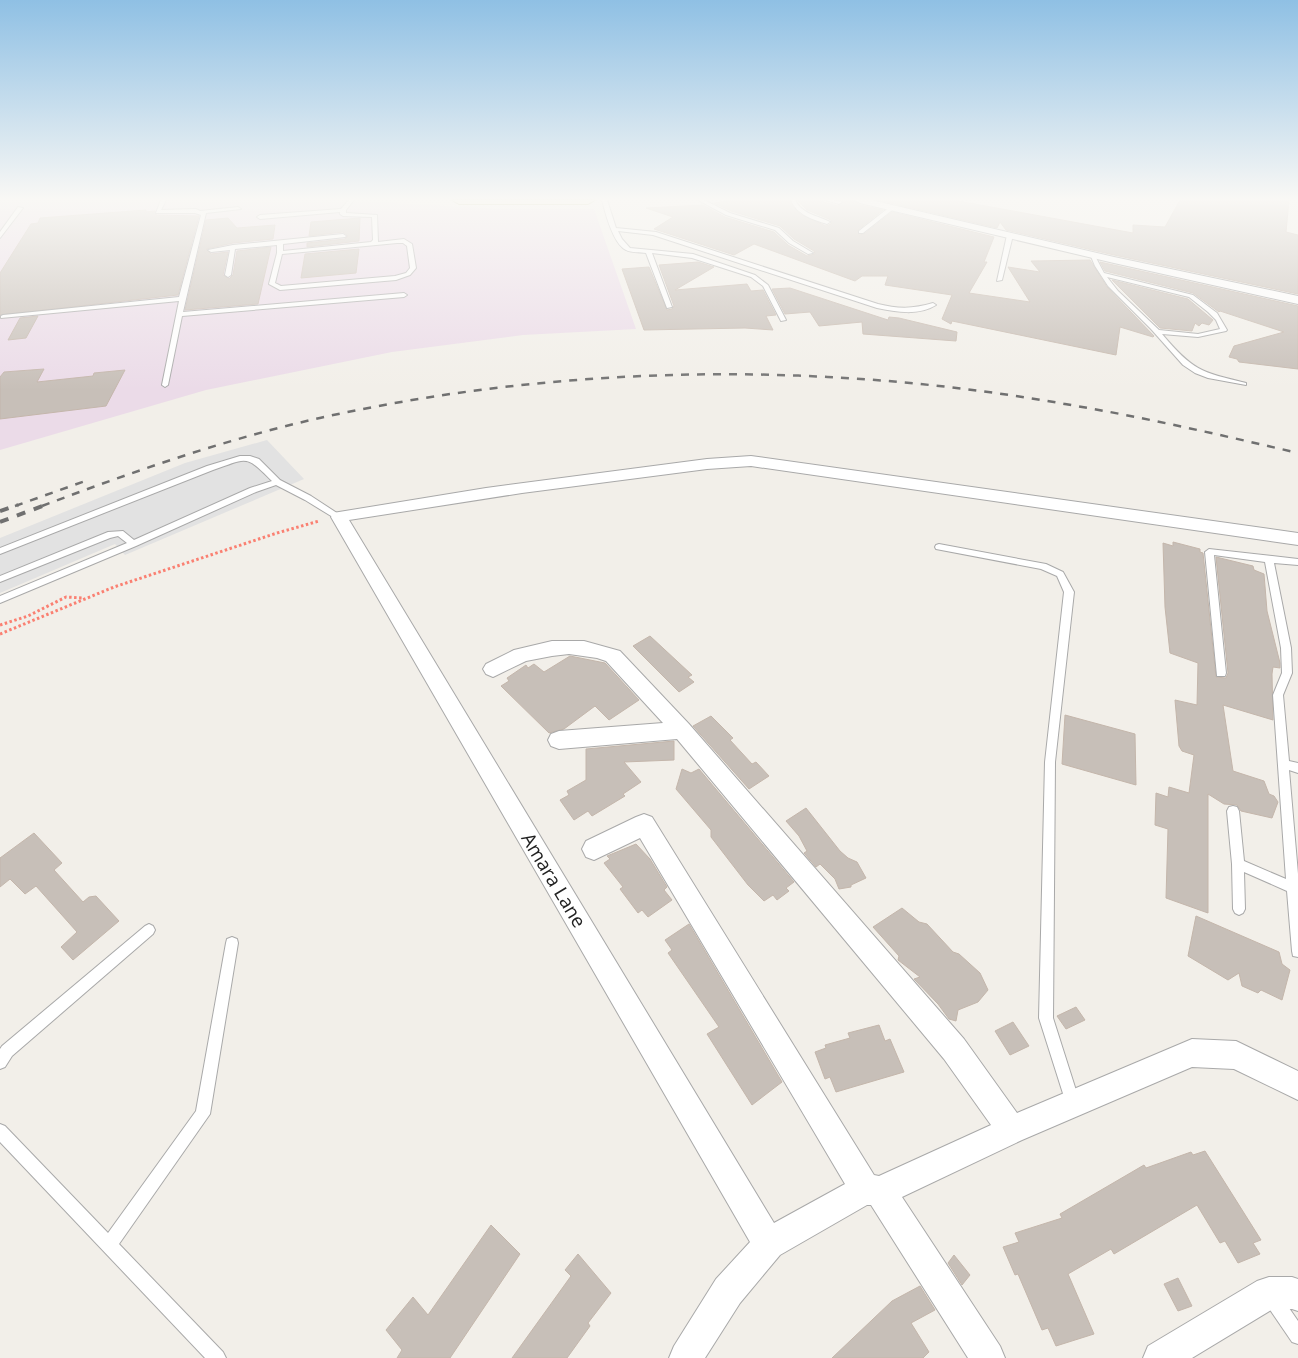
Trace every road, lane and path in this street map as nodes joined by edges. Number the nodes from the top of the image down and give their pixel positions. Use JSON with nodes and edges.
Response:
{"nodes":[{"id":1,"x":191,"y":263,"type":"edge"},
{"id":2,"x":230,"y":263,"type":"edge"},
{"id":3,"x":277,"y":263,"type":"edge"},
{"id":4,"x":412,"y":263,"type":"edge"},
{"id":5,"x":653,"y":263,"type":"edge"},
{"id":6,"x":718,"y":263,"type":"edge"},
{"id":7,"x":745,"y":263,"type":"edge"},
{"id":8,"x":1004,"y":263,"type":"edge"},
{"id":9,"x":1097,"y":263,"type":"edge"},
{"id":10,"x":1130,"y":263,"type":"edge"},
{"id":11,"x":1103,"y":274,"type":"junction"},
{"id":12,"x":228,"y":275,"type":"dead end"},
{"id":13,"x":1000,"y":280,"type":"dead end"},
{"id":14,"x":404,"y":296,"type":"dead end"},
{"id":15,"x":182,"y":299,"type":"junction"},
{"id":16,"x":1298,"y":300,"type":"edge"},
{"id":17,"x":933,"y":304,"type":"dead end"},
{"id":18,"x":669,"y":307,"type":"dead end"},
{"id":19,"x":179,"y":314,"type":"junction"},
{"id":20,"x":3,"y":317,"type":"dead end"},
{"id":21,"x":783,"y":320,"type":"dead end"},
{"id":22,"x":1155,"y":331,"type":"junction"},
{"id":23,"x":1244,"y":384,"type":"dead end"},
{"id":24,"x":165,"y":385,"type":"dead end"},
{"id":25,"x":277,"y":482,"type":"junction"},
{"id":26,"x":339,"y":517,"type":"junction"},
{"id":27,"x":1298,"y":539,"type":"edge"},
{"id":28,"x":133,"y":544,"type":"junction"},
{"id":29,"x":939,"y":546,"type":"dead end"},
{"id":30,"x":0,"y":551,"type":"edge"},
{"id":31,"x":1269,"y":559,"type":"junction"},
{"id":32,"x":1298,"y":562,"type":"edge"},
{"id":33,"x":0,"y":579,"type":"edge"},
{"id":34,"x":85,"y":598,"type":"junction"},
{"id":35,"x":0,"y":600,"type":"edge"},
{"id":36,"x":0,"y":625,"type":"edge"},
{"id":37,"x":0,"y":634,"type":"edge"},
{"id":38,"x":493,"y":669,"type":"dead end"},
{"id":39,"x":1221,"y":673,"type":"dead end"},
{"id":40,"x":682,"y":730,"type":"junction"},
{"id":41,"x":559,"y":740,"type":"dead end"},
{"id":42,"x":1283,"y":764,"type":"junction"},
{"id":43,"x":1298,"y":768,"type":"edge"},
{"id":44,"x":1233,"y":811,"type":"dead end"},
{"id":45,"x":1293,"y":827,"type":"edge"},
{"id":46,"x":594,"y":849,"type":"dead end"},
{"id":47,"x":1238,"y":864,"type":"junction"},
{"id":48,"x":1292,"y":887,"type":"junction"},
{"id":49,"x":1239,"y":909,"type":"dead end"},
{"id":50,"x":1297,"y":928,"type":"edge"},
{"id":51,"x":149,"y":930,"type":"dead end"},
{"id":52,"x":232,"y":943,"type":"dead end"},
{"id":53,"x":1298,"y":950,"type":"edge"},
{"id":54,"x":0,"y":1062,"type":"edge"},
{"id":55,"x":1298,"y":1086,"type":"edge"},
{"id":56,"x":1073,"y":1104,"type":"junction"},
{"id":57,"x":1012,"y":1130,"type":"junction"},
{"id":58,"x":0,"y":1131,"type":"edge"},
{"id":59,"x":873,"y":1190,"type":"junction"},
{"id":60,"x":769,"y":1244,"type":"junction"},
{"id":61,"x":108,"y":1245,"type":"junction"},
{"id":62,"x":1283,"y":1294,"type":"edge"},
{"id":63,"x":1298,"y":1336,"type":"edge"},
{"id":64,"x":217,"y":1358,"type":"edge"},
{"id":65,"x":686,"y":1358,"type":"edge"},
{"id":66,"x":988,"y":1358,"type":"edge"},
{"id":67,"x":1160,"y":1358,"type":"edge"}],
"edges":[{"from":1,"to":15,"type":"lane"},
{"from":2,"to":12,"type":"lane"},
{"from":3,"to":4,"type":"lane"},
{"from":5,"to":18,"type":"lane"},
{"from":6,"to":21,"type":"lane"},
{"from":7,"to":17,"type":"lane"},
{"from":8,"to":13,"type":"lane"},
{"from":9,"to":11,"type":"lane"},
{"from":10,"to":16,"type":"street"},
{"from":11,"to":22,"type":"lane"},
{"from":11,"to":22,"type":"lane"},
{"from":14,"to":19,"type":"lane"},
{"from":15,"to":19,"type":"lane"},
{"from":15,"to":20,"type":"lane"},
{"from":19,"to":24,"type":"lane"},
{"from":22,"to":23,"type":"lane"},
{"from":25,"to":26,"type":"lane"},
{"from":25,"to":28,"type":"lane"},
{"from":25,"to":30,"type":"lane"},
{"from":26,"to":27,"type":"street"},
{"from":26,"to":34,"type":"path"},
{"from":26,"to":60,"type":"street","name":"Amara Lane"},
{"from":28,"to":33,"type":"lane"},
{"from":28,"to":35,"type":"lane"},
{"from":29,"to":56,"type":"lane"},
{"from":31,"to":32,"type":"lane"},
{"from":31,"to":39,"type":"lane"},
{"from":31,"to":42,"type":"lane"},
{"from":34,"to":36,"type":"path"},
{"from":34,"to":37,"type":"path"},
{"from":38,"to":40,"type":"street"},
{"from":40,"to":41,"type":"street"},
{"from":40,"to":57,"type":"street"},
{"from":42,"to":43,"type":"lane"},
{"from":42,"to":45,"type":"lane"},
{"from":44,"to":47,"type":"lane"},
{"from":45,"to":48,"type":"lane"},
{"from":46,"to":59,"type":"street"},
{"from":47,"to":48,"type":"lane"},
{"from":47,"to":49,"type":"lane"},
{"from":48,"to":50,"type":"lane"},
{"from":50,"to":53,"type":"lane"},
{"from":51,"to":54,"type":"lane"},
{"from":52,"to":61,"type":"lane"},
{"from":55,"to":56,"type":"street"},
{"from":56,"to":57,"type":"street"},
{"from":57,"to":59,"type":"street"},
{"from":58,"to":61,"type":"lane"},
{"from":59,"to":60,"type":"street"},
{"from":59,"to":66,"type":"street"},
{"from":60,"to":65,"type":"street"},
{"from":61,"to":64,"type":"lane"},
{"from":62,"to":63,"type":"lane"},
{"from":62,"to":67,"type":"street"}]}
